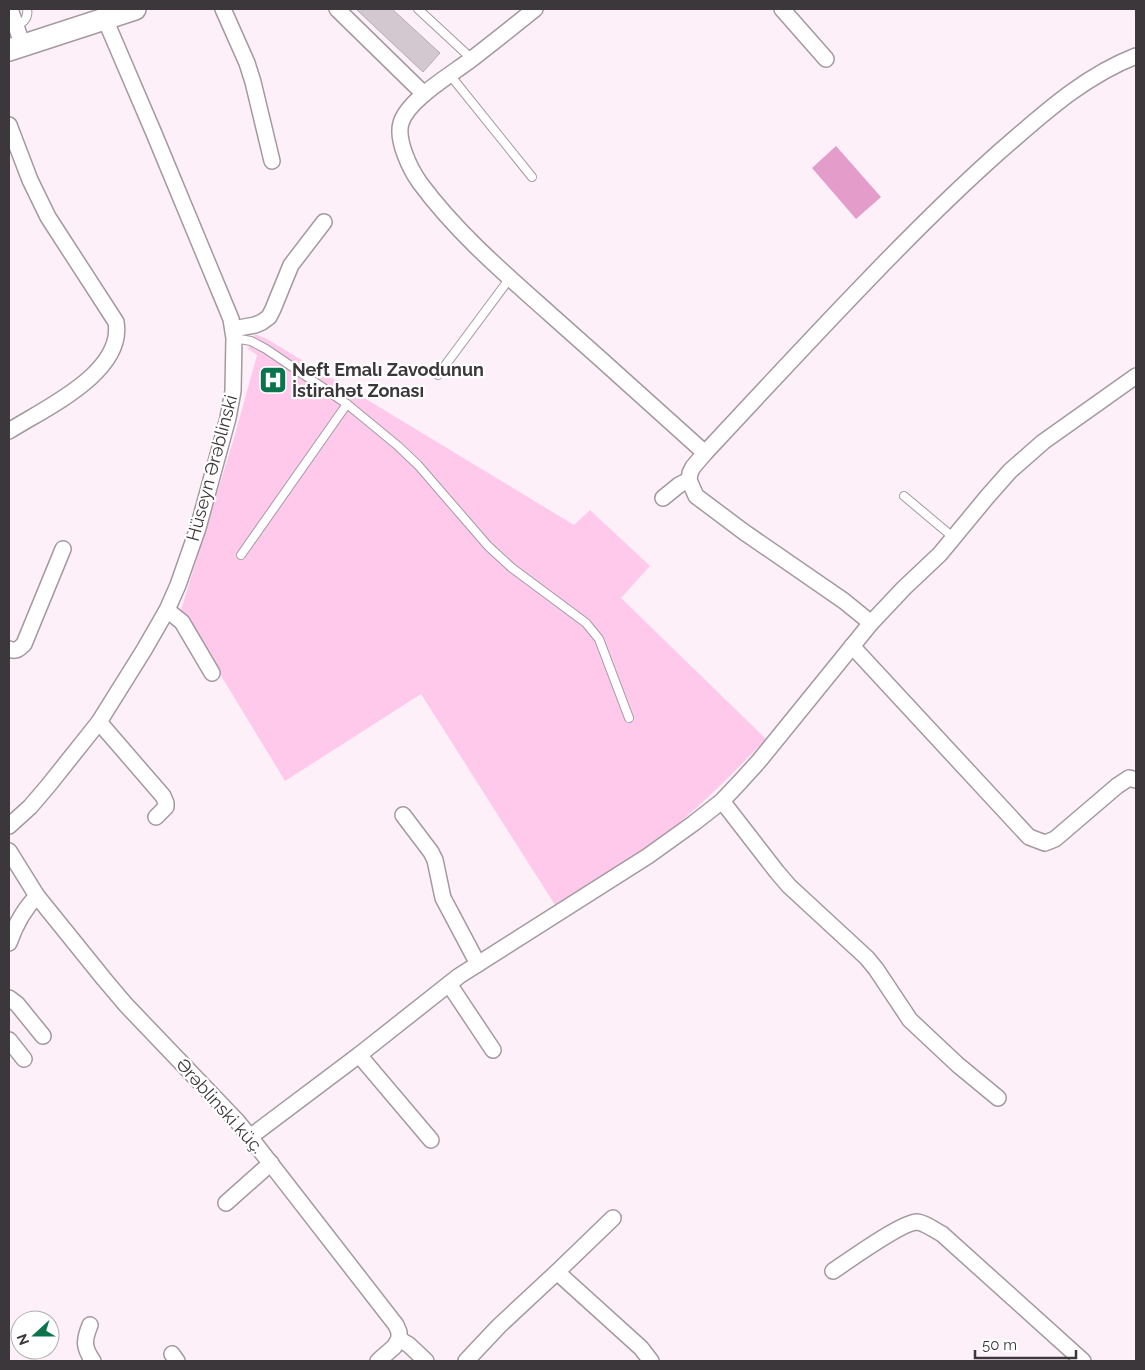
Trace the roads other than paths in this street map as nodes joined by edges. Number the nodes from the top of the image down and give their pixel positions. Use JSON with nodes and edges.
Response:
{"nodes":[{"id":1,"x":10,"y":9,"type":"edge"},
{"id":2,"x":27,"y":9,"type":"edge"},
{"id":3,"x":135,"y":9,"type":"edge"},
{"id":4,"x":222,"y":9,"type":"edge"},
{"id":5,"x":336,"y":9,"type":"edge"},
{"id":6,"x":418,"y":9,"type":"edge"},
{"id":7,"x":535,"y":9,"type":"edge"},
{"id":8,"x":782,"y":9,"type":"edge"},
{"id":9,"x":105,"y":19,"type":"junction"},
{"id":10,"x":16,"y":41,"type":"edge"},
{"id":11,"x":1136,"y":56,"type":"edge"},
{"id":12,"x":826,"y":58,"type":"dead end"},
{"id":13,"x":472,"y":59,"type":"junction"},
{"id":14,"x":450,"y":75,"type":"junction"},
{"id":15,"x":424,"y":94,"type":"junction"},
{"id":16,"x":9,"y":125,"type":"edge"},
{"id":17,"x":272,"y":161,"type":"dead end"},
{"id":18,"x":532,"y":177,"type":"dead end"},
{"id":19,"x":324,"y":222,"type":"dead end"},
{"id":20,"x":510,"y":278,"type":"junction"},
{"id":21,"x":233,"y":334,"type":"junction"},
{"id":22,"x":438,"y":375,"type":"dead end"},
{"id":23,"x":1136,"y":376,"type":"edge"},
{"id":24,"x":347,"y":404,"type":"junction"},
{"id":25,"x":9,"y":431,"type":"edge"},
{"id":26,"x":705,"y":453,"type":"junction"},
{"id":27,"x":689,"y":480,"type":"junction"},
{"id":28,"x":904,"y":496,"type":"dead end"},
{"id":29,"x":663,"y":498,"type":"dead end"},
{"id":30,"x":954,"y":538,"type":"junction"},
{"id":31,"x":63,"y":549,"type":"dead end"},
{"id":32,"x":241,"y":555,"type":"dead end"},
{"id":33,"x":167,"y":610,"type":"junction"},
{"id":34,"x":871,"y":623,"type":"junction"},
{"id":35,"x":852,"y":646,"type":"junction"},
{"id":36,"x":9,"y":649,"type":"edge"},
{"id":37,"x":212,"y":673,"type":"dead end"},
{"id":38,"x":629,"y":718,"type":"dead end"},
{"id":39,"x":99,"y":722,"type":"junction"},
{"id":40,"x":1136,"y":780,"type":"edge"},
{"id":41,"x":722,"y":801,"type":"junction"},
{"id":42,"x":403,"y":815,"type":"dead end"},
{"id":43,"x":156,"y":817,"type":"dead end"},
{"id":44,"x":9,"y":826,"type":"edge"},
{"id":45,"x":9,"y":851,"type":"edge"},
{"id":46,"x":37,"y":896,"type":"junction"},
{"id":47,"x":10,"y":934,"type":"edge"},
{"id":48,"x":478,"y":964,"type":"junction"},
{"id":49,"x":449,"y":984,"type":"junction"},
{"id":50,"x":9,"y":998,"type":"edge"},
{"id":51,"x":43,"y":1036,"type":"dead end"},
{"id":52,"x":9,"y":1040,"type":"edge"},
{"id":53,"x":493,"y":1050,"type":"dead end"},
{"id":54,"x":359,"y":1055,"type":"junction"},
{"id":55,"x":24,"y":1059,"type":"dead end"},
{"id":56,"x":998,"y":1098,"type":"dead end"},
{"id":57,"x":250,"y":1137,"type":"junction"},
{"id":58,"x":431,"y":1140,"type":"dead end"},
{"id":59,"x":271,"y":1163,"type":"junction"},
{"id":60,"x":226,"y":1203,"type":"dead end"},
{"id":61,"x":613,"y":1218,"type":"dead end"},
{"id":62,"x":833,"y":1271,"type":"dead end"},
{"id":63,"x":557,"y":1272,"type":"junction"},
{"id":64,"x":90,"y":1325,"type":"dead end"},
{"id":65,"x":399,"y":1339,"type":"junction"},
{"id":66,"x":93,"y":1361,"type":"edge"},
{"id":67,"x":378,"y":1361,"type":"edge"},
{"id":68,"x":426,"y":1361,"type":"edge"},
{"id":69,"x":466,"y":1361,"type":"edge"},
{"id":70,"x":652,"y":1361,"type":"edge"},
{"id":71,"x":1083,"y":1361,"type":"edge"}],
"edges":[{"from":1,"to":10,"type":"street"},
{"from":2,"to":10,"type":"lane"},
{"from":3,"to":9,"type":"street"},
{"from":4,"to":17,"type":"street"},
{"from":5,"to":15,"type":"street"},
{"from":6,"to":13,"type":"lane"},
{"from":7,"to":13,"type":"street"},
{"from":8,"to":12,"type":"street"},
{"from":9,"to":10,"type":"street"},
{"from":9,"to":21,"type":"street","name":"Hüseyn Ərəblinski"},
{"from":11,"to":26,"type":"street"},
{"from":13,"to":14,"type":"street"},
{"from":14,"to":15,"type":"street"},
{"from":14,"to":18,"type":"lane"},
{"from":15,"to":20,"type":"street"},
{"from":16,"to":25,"type":"street"},
{"from":19,"to":21,"type":"street"},
{"from":20,"to":22,"type":"lane"},
{"from":20,"to":26,"type":"street"},
{"from":21,"to":24,"type":"lane"},
{"from":21,"to":33,"type":"street","name":"Hüseyn Ərəblinski"},
{"from":23,"to":30,"type":"street"},
{"from":24,"to":32,"type":"lane"},
{"from":24,"to":38,"type":"lane"},
{"from":26,"to":27,"type":"street"},
{"from":27,"to":29,"type":"street"},
{"from":27,"to":34,"type":"street"},
{"from":28,"to":30,"type":"lane"},
{"from":30,"to":34,"type":"street"},
{"from":31,"to":36,"type":"street"},
{"from":33,"to":37,"type":"street"},
{"from":33,"to":39,"type":"street","name":"Hüseyn Ərəblinski"},
{"from":34,"to":35,"type":"street"},
{"from":35,"to":40,"type":"street"},
{"from":35,"to":41,"type":"street"},
{"from":39,"to":43,"type":"street"},
{"from":39,"to":44,"type":"street","name":"Hüseyn Ərəblinski"},
{"from":41,"to":48,"type":"street"},
{"from":41,"to":56,"type":"street"},
{"from":42,"to":48,"type":"street"},
{"from":45,"to":46,"type":"street","name":"Ərəblinski küç."},
{"from":46,"to":47,"type":"street"},
{"from":46,"to":57,"type":"street","name":"Ərəblinski küç."},
{"from":48,"to":49,"type":"street"},
{"from":49,"to":53,"type":"street"},
{"from":49,"to":54,"type":"street"},
{"from":50,"to":51,"type":"street"},
{"from":52,"to":55,"type":"street"},
{"from":54,"to":57,"type":"street"},
{"from":54,"to":58,"type":"street"},
{"from":57,"to":59,"type":"street","name":"Ərəblinski küç."},
{"from":59,"to":60,"type":"street"},
{"from":59,"to":65,"type":"street","name":"Ərəblinski küç."},
{"from":61,"to":63,"type":"street"},
{"from":62,"to":71,"type":"street"},
{"from":63,"to":69,"type":"street"},
{"from":63,"to":70,"type":"street"},
{"from":64,"to":66,"type":"street"},
{"from":65,"to":67,"type":"street"},
{"from":65,"to":68,"type":"street","name":"Ərəblinski küç."}]}
